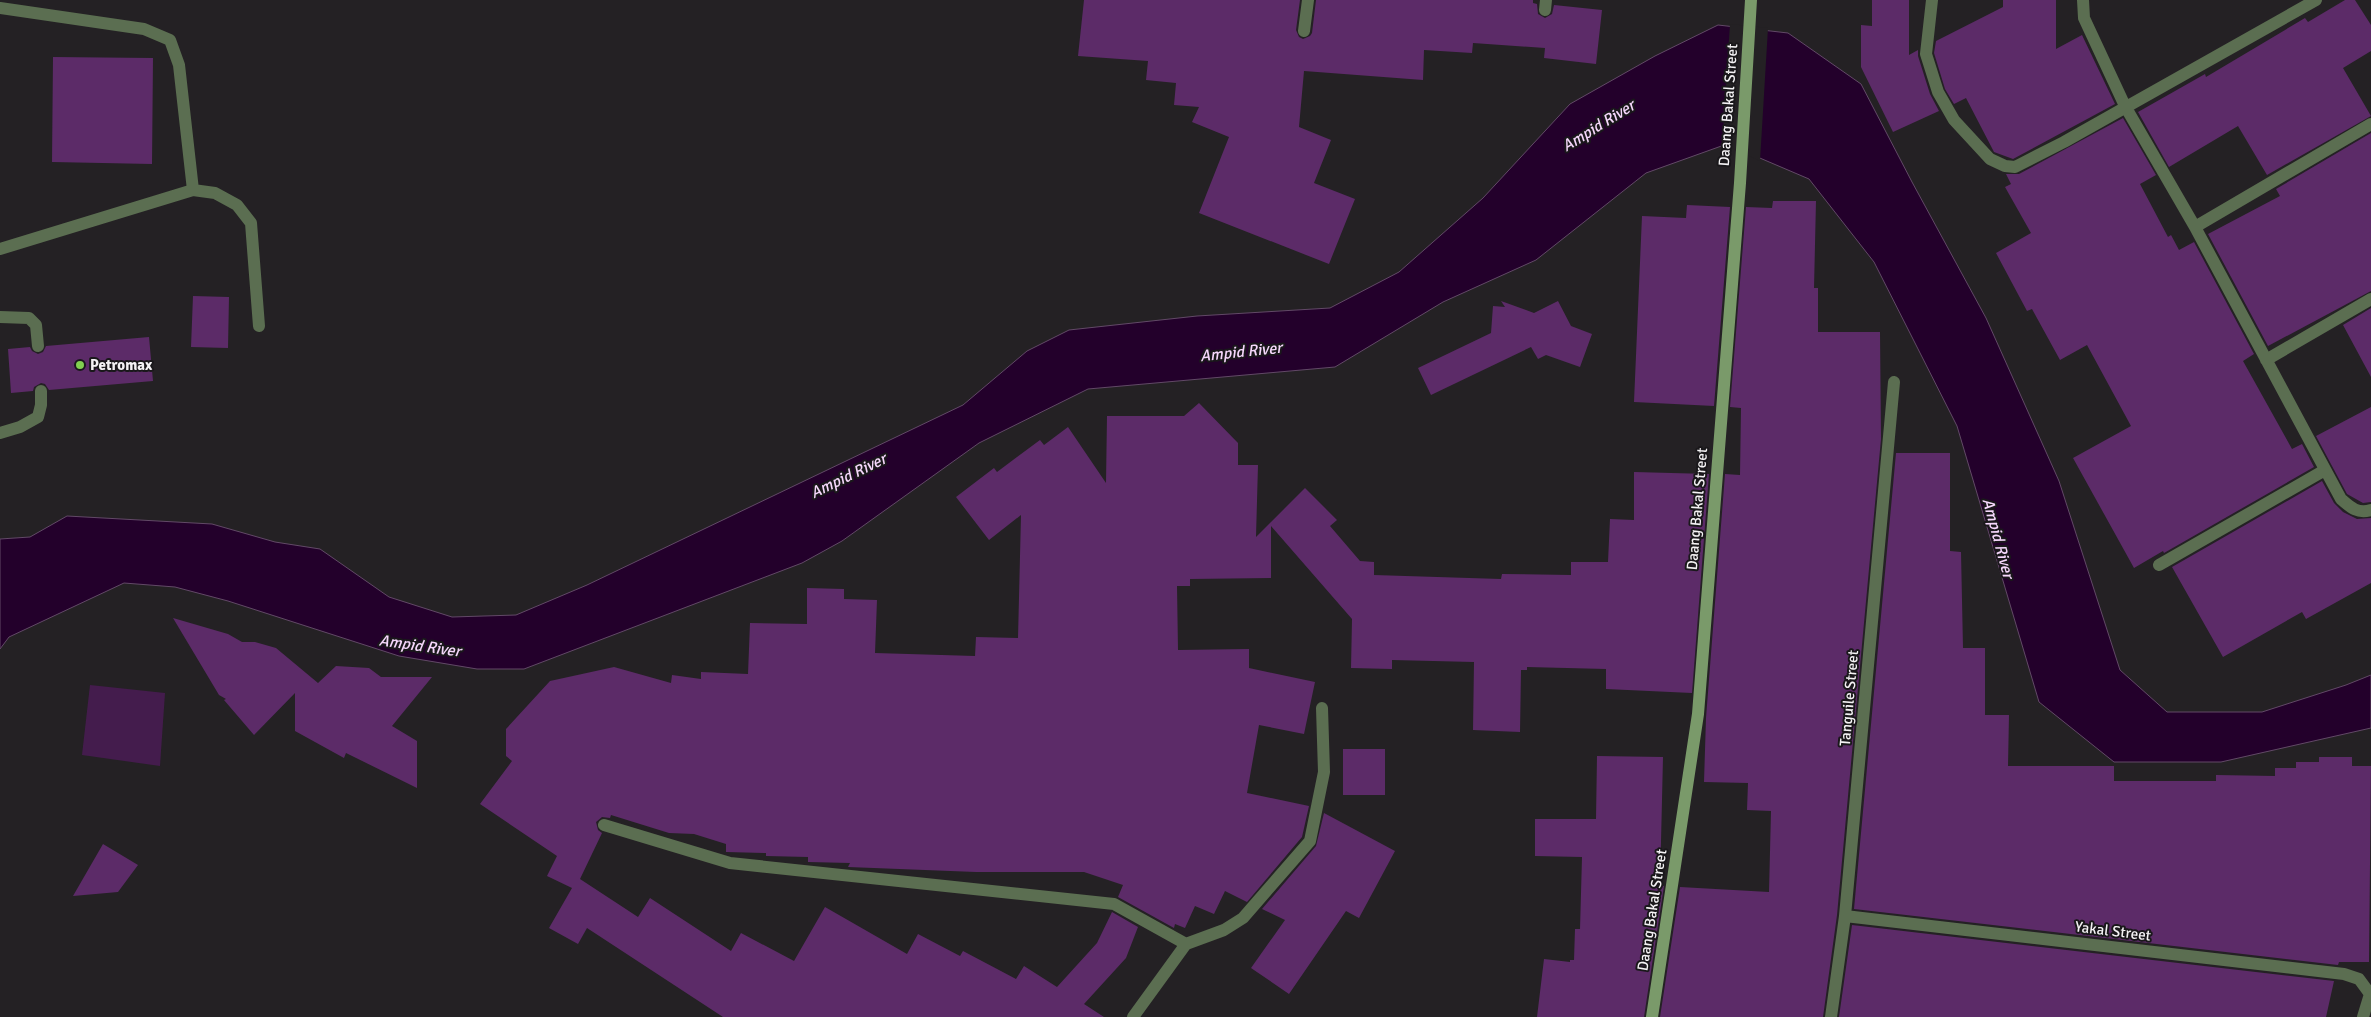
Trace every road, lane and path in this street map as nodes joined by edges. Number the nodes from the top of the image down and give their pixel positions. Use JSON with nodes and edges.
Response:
{"nodes":[{"id":1,"x":1308,"y":0,"type":"edge"},
{"id":2,"x":1751,"y":0,"type":"edge"},
{"id":3,"x":1932,"y":0,"type":"edge"},
{"id":4,"x":2083,"y":0,"type":"edge"},
{"id":5,"x":2316,"y":0,"type":"edge"},
{"id":6,"x":0,"y":8,"type":"edge"},
{"id":7,"x":1304,"y":30,"type":"dead end"},
{"id":8,"x":2125,"y":106,"type":"junction"},
{"id":9,"x":2371,"y":124,"type":"edge"},
{"id":10,"x":194,"y":190,"type":"junction"},
{"id":11,"x":2195,"y":227,"type":"junction"},
{"id":12,"x":0,"y":249,"type":"edge"},
{"id":13,"x":2371,"y":299,"type":"edge"},
{"id":14,"x":0,"y":317,"type":"edge"},
{"id":15,"x":259,"y":326,"type":"dead end"},
{"id":16,"x":38,"y":346,"type":"dead end"},
{"id":17,"x":2266,"y":360,"type":"junction"},
{"id":18,"x":1894,"y":382,"type":"dead end"},
{"id":19,"x":41,"y":391,"type":"dead end"},
{"id":20,"x":0,"y":433,"type":"edge"},
{"id":21,"x":2325,"y":470,"type":"junction"},
{"id":22,"x":2371,"y":510,"type":"edge"},
{"id":23,"x":2160,"y":565,"type":"dead end"},
{"id":24,"x":1322,"y":708,"type":"dead end"},
{"id":25,"x":604,"y":825,"type":"dead end"},
{"id":26,"x":1845,"y":916,"type":"junction"},
{"id":27,"x":1186,"y":944,"type":"junction"},
{"id":28,"x":2370,"y":994,"type":"edge"},
{"id":29,"x":1133,"y":1017,"type":"edge"},
{"id":30,"x":1652,"y":1017,"type":"edge"},
{"id":31,"x":1831,"y":1017,"type":"edge"},
{"id":32,"x":2363,"y":1017,"type":"edge"}],
"edges":[{"from":1,"to":7,"type":"street"},
{"from":2,"to":30,"type":"street","name":"Daang Bakal Street"},
{"from":3,"to":8,"type":"street"},
{"from":4,"to":8,"type":"street"},
{"from":5,"to":8,"type":"street"},
{"from":6,"to":10,"type":"street"},
{"from":8,"to":11,"type":"street"},
{"from":9,"to":11,"type":"street"},
{"from":10,"to":12,"type":"street"},
{"from":10,"to":15,"type":"street"},
{"from":11,"to":17,"type":"street"},
{"from":13,"to":17,"type":"street"},
{"from":14,"to":16,"type":"street"},
{"from":17,"to":21,"type":"street"},
{"from":18,"to":26,"type":"street","name":"Tanguile Street"},
{"from":19,"to":20,"type":"street"},
{"from":21,"to":22,"type":"street"},
{"from":21,"to":23,"type":"street"},
{"from":24,"to":27,"type":"street"},
{"from":25,"to":27,"type":"street"},
{"from":26,"to":28,"type":"street","name":"Yakal Street"},
{"from":26,"to":31,"type":"street","name":"Tanguile Street"},
{"from":27,"to":29,"type":"street"},
{"from":28,"to":32,"type":"street"}]}
